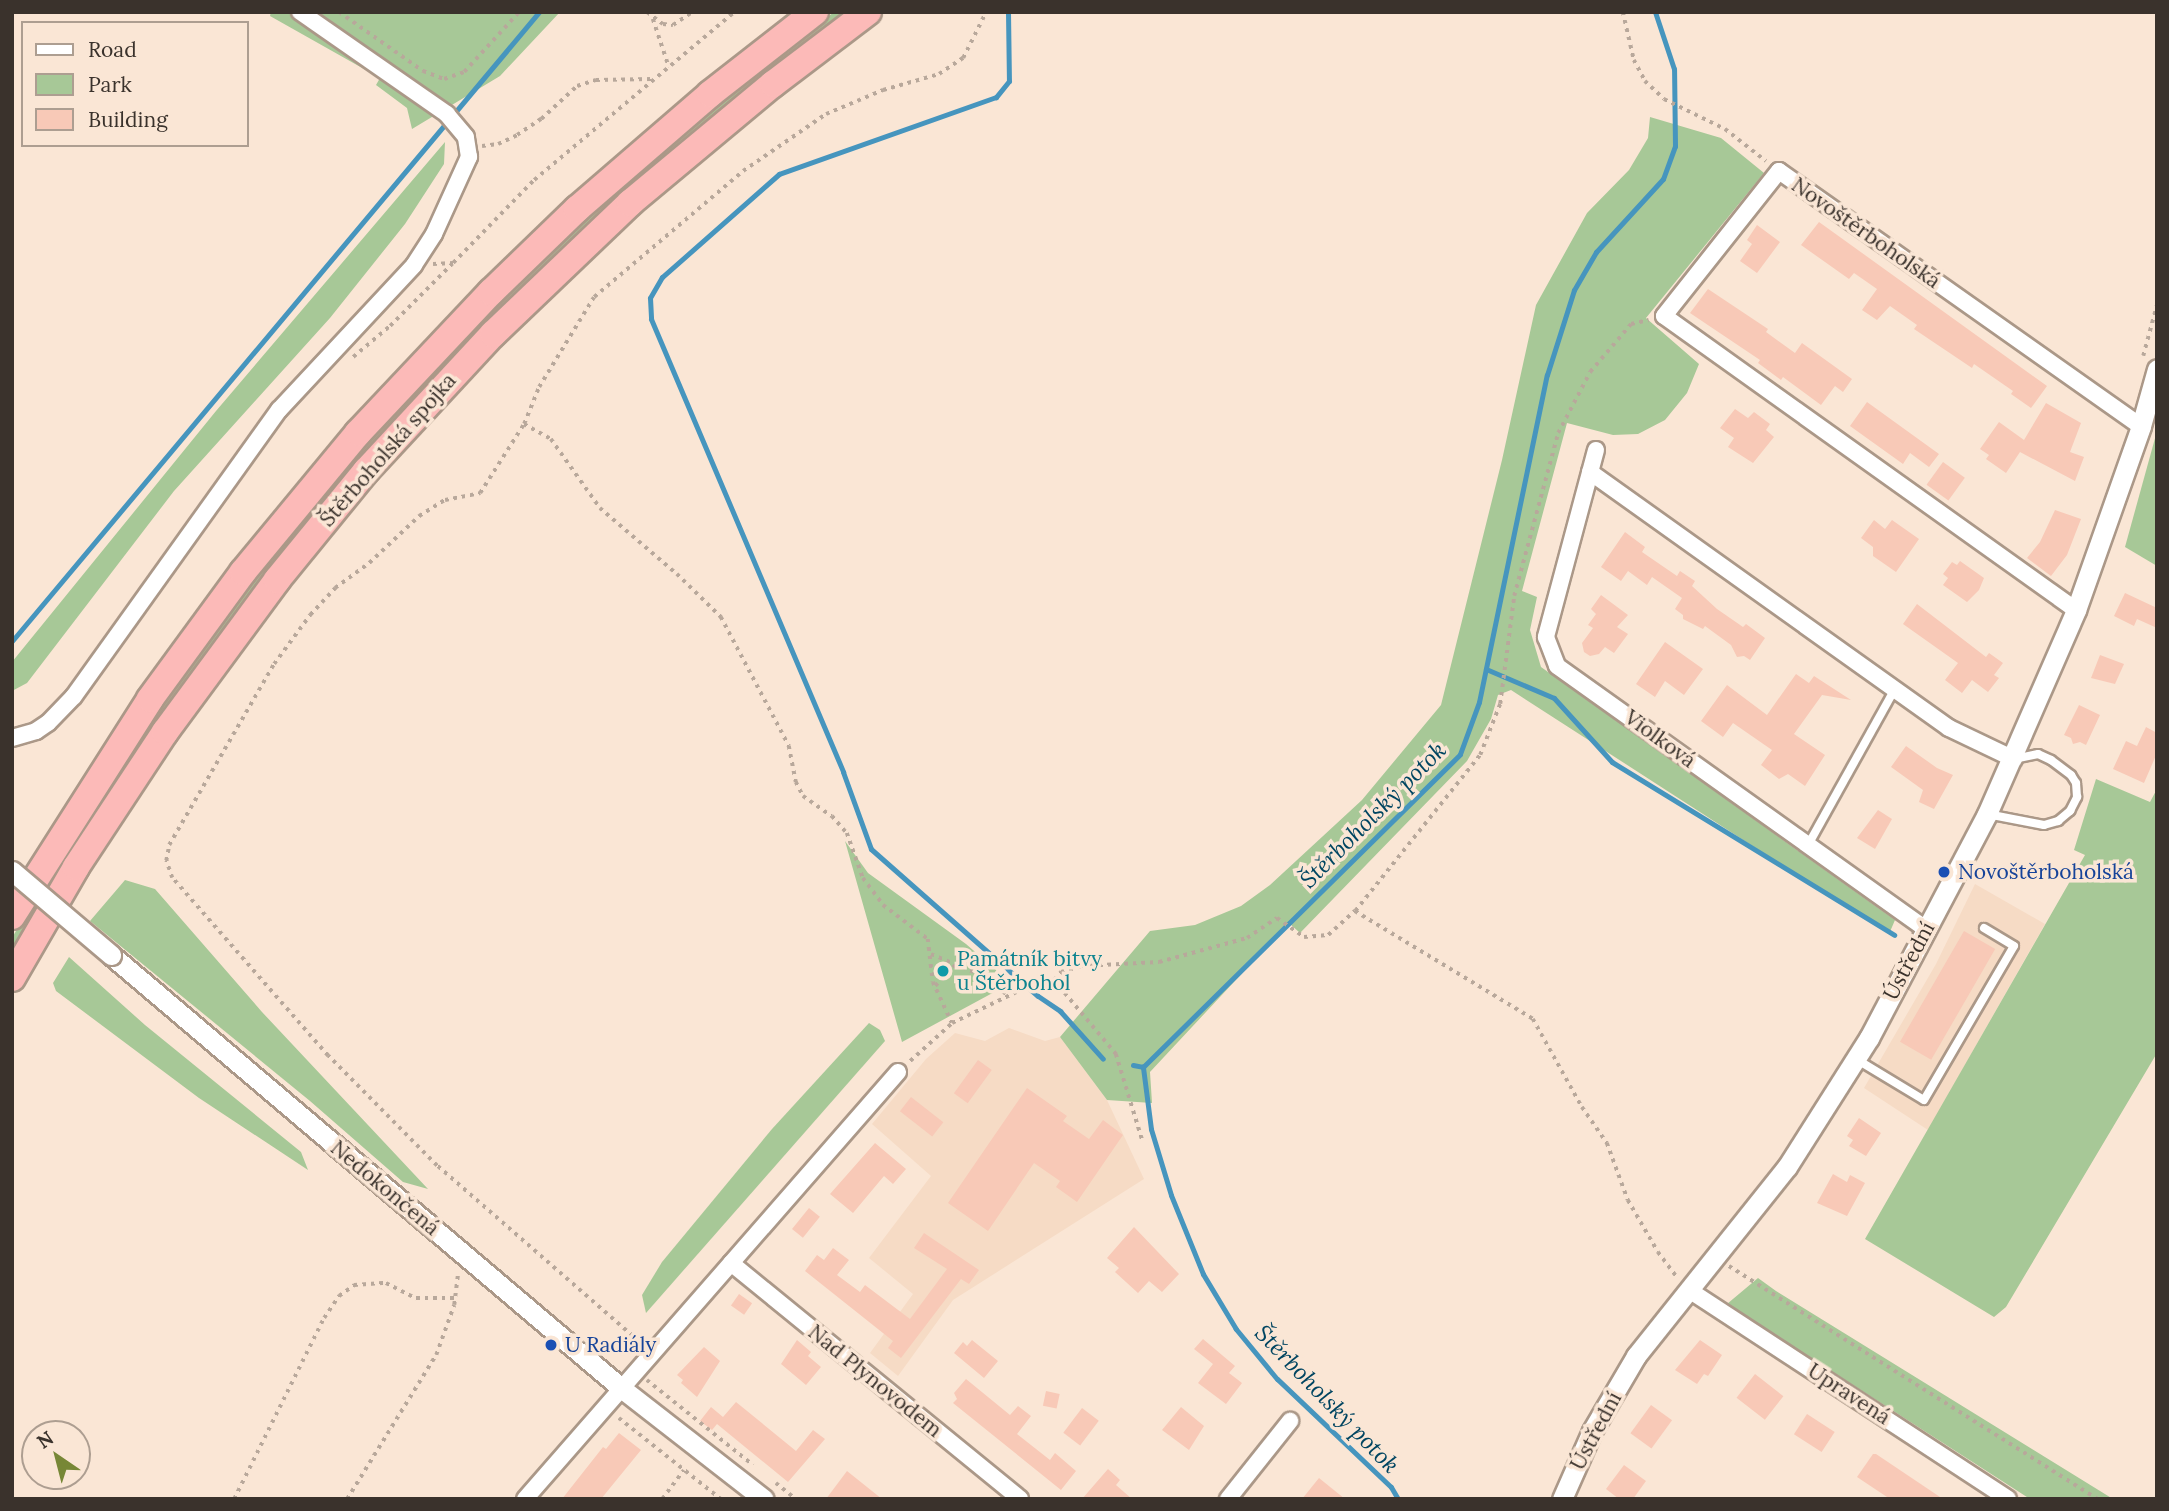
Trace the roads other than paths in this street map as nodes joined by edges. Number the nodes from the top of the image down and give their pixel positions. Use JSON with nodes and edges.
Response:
{"nodes":[{"id":1,"x":300,"y":12,"type":"edge"},
{"id":2,"x":816,"y":12,"type":"edge"},
{"id":3,"x":867,"y":12,"type":"edge"},
{"id":4,"x":2157,"y":369,"type":"edge"},
{"id":5,"x":2141,"y":426,"type":"junction"},
{"id":6,"x":1596,"y":450,"type":"dead end"},
{"id":7,"x":1590,"y":472,"type":"junction"},
{"id":8,"x":2076,"y":610,"type":"junction"},
{"id":9,"x":1895,"y":689,"type":"junction"},
{"id":10,"x":12,"y":738,"type":"edge"},
{"id":11,"x":2014,"y":758,"type":"junction"},
{"id":12,"x":1987,"y":814,"type":"junction"},
{"id":13,"x":1808,"y":845,"type":"junction"},
{"id":14,"x":12,"y":871,"type":"edge"},
{"id":15,"x":12,"y":916,"type":"edge"},
{"id":16,"x":1984,"y":928,"type":"dead end"},
{"id":17,"x":1926,"y":929,"type":"junction"},
{"id":18,"x":12,"y":978,"type":"edge"},
{"id":19,"x":1856,"y":1059,"type":"junction"},
{"id":20,"x":898,"y":1072,"type":"road end"},
{"id":21,"x":731,"y":1263,"type":"junction"},
{"id":22,"x":1689,"y":1290,"type":"junction"},
{"id":23,"x":620,"y":1387,"type":"junction"},
{"id":24,"x":1290,"y":1422,"type":"dead end"},
{"id":25,"x":525,"y":1499,"type":"edge"},
{"id":26,"x":764,"y":1499,"type":"edge"},
{"id":27,"x":1020,"y":1499,"type":"edge"},
{"id":28,"x":1228,"y":1499,"type":"edge"},
{"id":29,"x":1562,"y":1499,"type":"edge"},
{"id":30,"x":2008,"y":1499,"type":"edge"}],
"edges":[{"from":1,"to":10,"type":"street"},
{"from":2,"to":15,"type":"highway","name":"Štěrboholská spojka"},
{"from":3,"to":18,"type":"highway","name":"Štěrboholská spojka"},
{"from":4,"to":5,"type":"street","name":"Ústřední"},
{"from":5,"to":8,"type":"street","name":"Ústřední"},
{"from":5,"to":8,"type":"street","name":"Novoštěrboholská"},
{"from":6,"to":7,"type":"street","name":"Violková"},
{"from":7,"to":9,"type":"street"},
{"from":7,"to":13,"type":"street","name":"Violková"},
{"from":8,"to":11,"type":"street","name":"Ústřední"},
{"from":9,"to":11,"type":"street"},
{"from":9,"to":13,"type":"lane"},
{"from":11,"to":12,"type":"street","name":"Ústřední"},
{"from":11,"to":12,"type":"lane"},
{"from":12,"to":17,"type":"street","name":"Ústřední"},
{"from":13,"to":17,"type":"street","name":"Violková"},
{"from":14,"to":23,"type":"street","name":"Nedokončená","bridge":true},
{"from":16,"to":19,"type":"lane"},
{"from":17,"to":19,"type":"street","name":"Ústřední"},
{"from":19,"to":22,"type":"street","name":"Ústřední"},
{"from":20,"to":21,"type":"street"},
{"from":21,"to":23,"type":"street"},
{"from":21,"to":27,"type":"street","name":"Nad Plynovodem"},
{"from":22,"to":29,"type":"street","name":"Ústřední"},
{"from":22,"to":30,"type":"street","name":"Upravená"},
{"from":23,"to":25,"type":"street"},
{"from":23,"to":26,"type":"street","name":"Nedokončená"},
{"from":24,"to":28,"type":"street"}]}
